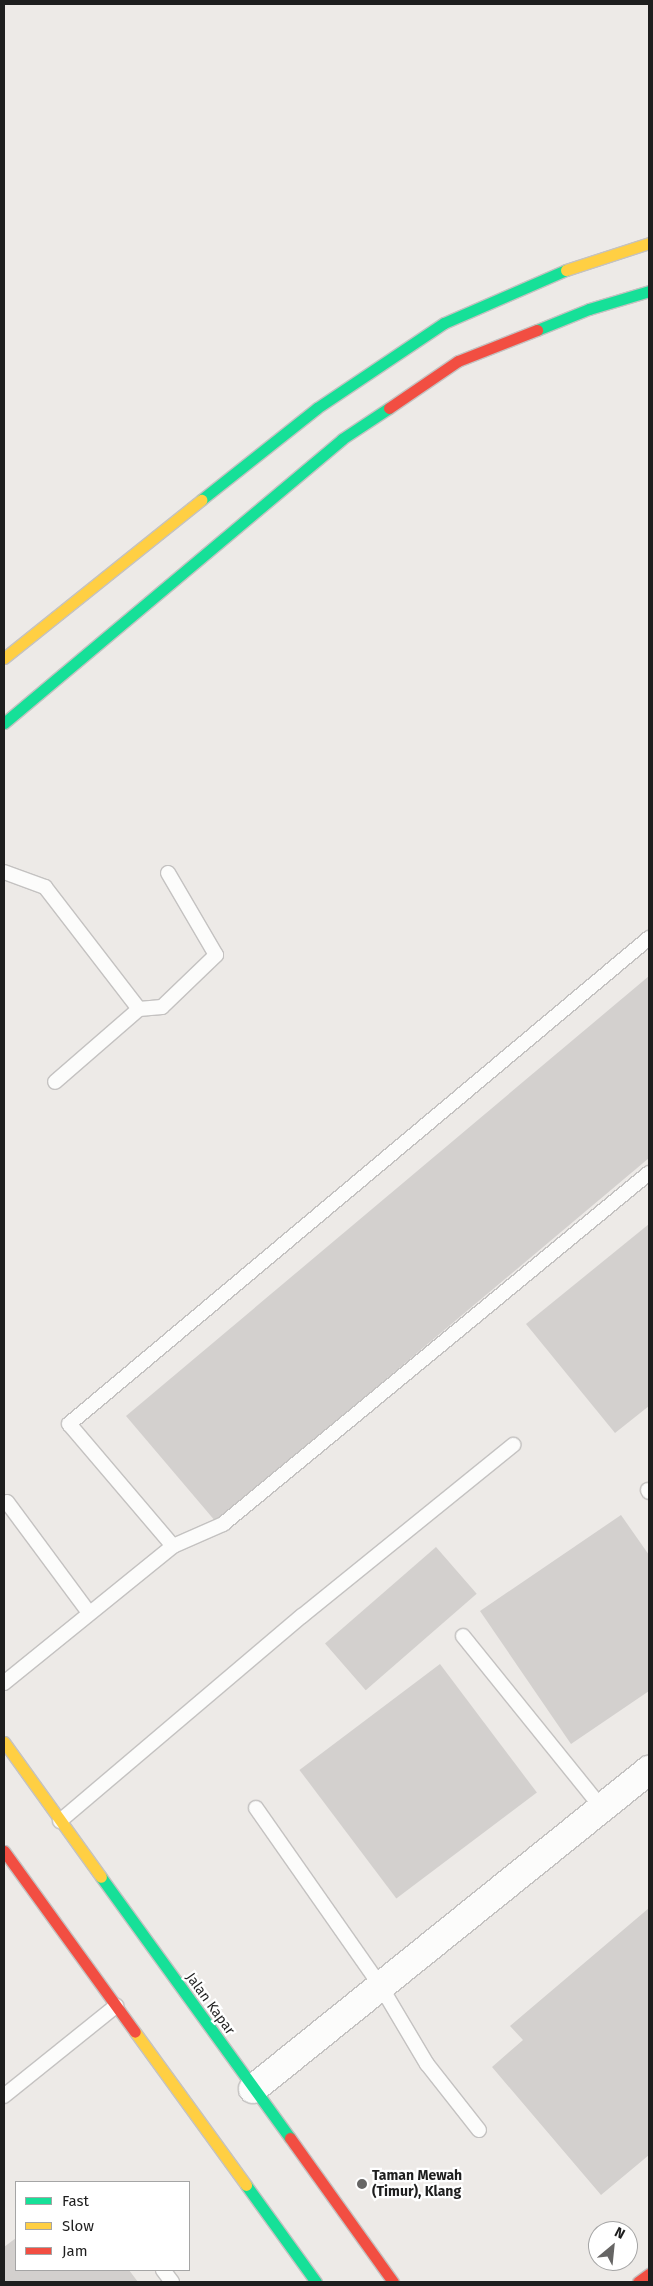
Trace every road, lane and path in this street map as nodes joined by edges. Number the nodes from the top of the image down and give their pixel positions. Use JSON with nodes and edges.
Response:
{"nodes":[{"id":1,"x":649,"y":243,"type":"edge"},
{"id":2,"x":649,"y":291,"type":"edge"},
{"id":3,"x":4,"y":658,"type":"edge"},
{"id":4,"x":4,"y":723,"type":"edge"},
{"id":5,"x":4,"y":872,"type":"edge"},
{"id":6,"x":168,"y":873,"type":"dead end"},
{"id":7,"x":649,"y":938,"type":"edge"},
{"id":8,"x":140,"y":1009,"type":"junction"},
{"id":9,"x":56,"y":1082,"type":"dead end"},
{"id":10,"x":649,"y":1173,"type":"edge"},
{"id":11,"x":513,"y":1445,"type":"dead end"},
{"id":12,"x":7,"y":1502,"type":"dead end"},
{"id":13,"x":173,"y":1546,"type":"junction"},
{"id":14,"x":89,"y":1613,"type":"junction"},
{"id":15,"x":463,"y":1636,"type":"dead end"},
{"id":16,"x":4,"y":1683,"type":"edge"},
{"id":17,"x":4,"y":1742,"type":"edge"},
{"id":18,"x":649,"y":1770,"type":"edge"},
{"id":19,"x":256,"y":1808,"type":"dead end"},
{"id":20,"x":602,"y":1808,"type":"junction"},
{"id":21,"x":60,"y":1821,"type":"junction"},
{"id":22,"x":4,"y":1851,"type":"edge"},
{"id":23,"x":380,"y":1985,"type":"junction"},
{"id":24,"x":116,"y":2006,"type":"junction"},
{"id":25,"x":252,"y":2089,"type":"junction"},
{"id":26,"x":4,"y":2096,"type":"edge"},
{"id":27,"x":479,"y":2130,"type":"dead end"},
{"id":28,"x":164,"y":2271,"type":"edge"},
{"id":29,"x":649,"y":2274,"type":"edge"},
{"id":30,"x":172,"y":2282,"type":"edge"},
{"id":31,"x":316,"y":2282,"type":"edge"},
{"id":32,"x":392,"y":2282,"type":"edge"},
{"id":33,"x":638,"y":2282,"type":"edge"}],
"edges":[{"from":1,"to":3,"type":"highway"},
{"from":2,"to":4,"type":"highway"},
{"from":5,"to":8,"type":"lane"},
{"from":6,"to":8,"type":"lane"},
{"from":7,"to":13,"type":"lane"},
{"from":8,"to":9,"type":"lane"},
{"from":10,"to":13,"type":"lane"},
{"from":11,"to":21,"type":"lane"},
{"from":12,"to":14,"type":"lane"},
{"from":13,"to":14,"type":"lane"},
{"from":14,"to":16,"type":"lane"},
{"from":15,"to":20,"type":"lane"},
{"from":17,"to":21,"type":"highway","name":"Jalan Kapar"},
{"from":18,"to":20,"type":"street"},
{"from":19,"to":23,"type":"lane"},
{"from":20,"to":23,"type":"street"},
{"from":21,"to":25,"type":"highway","name":"Jalan Kapar"},
{"from":22,"to":24,"type":"highway"},
{"from":23,"to":25,"type":"street"},
{"from":23,"to":27,"type":"lane"},
{"from":24,"to":26,"type":"lane"},
{"from":24,"to":31,"type":"highway"},
{"from":25,"to":32,"type":"highway","name":"Jalan Kapar"},
{"from":28,"to":30,"type":"lane"},
{"from":29,"to":33,"type":"highway"}]}
